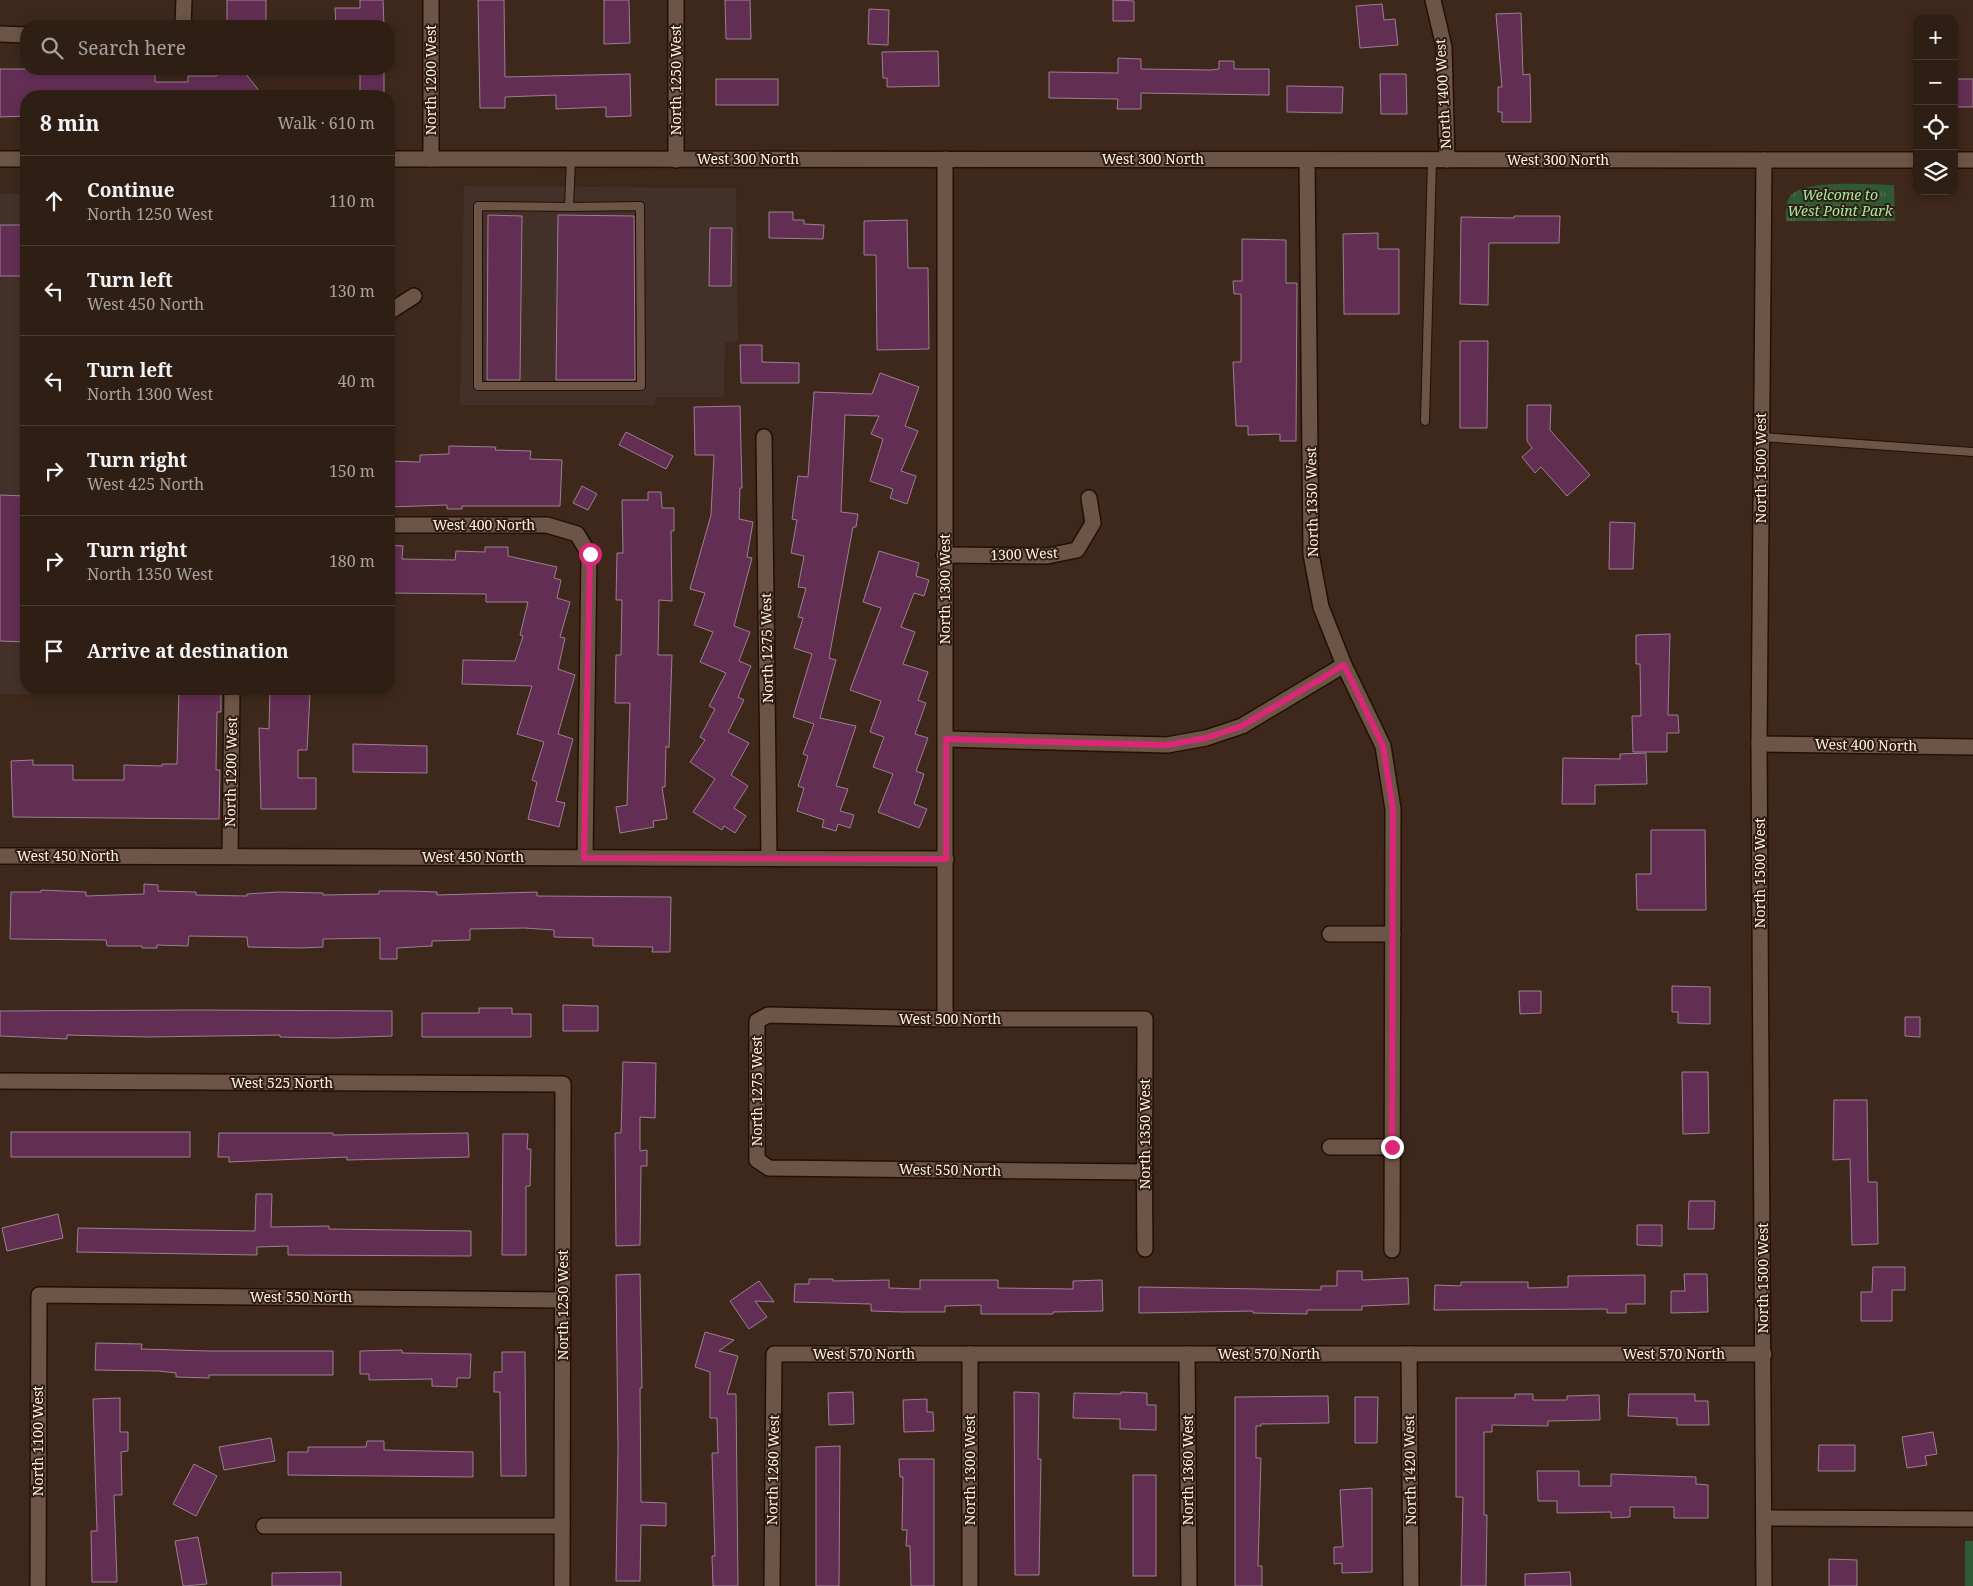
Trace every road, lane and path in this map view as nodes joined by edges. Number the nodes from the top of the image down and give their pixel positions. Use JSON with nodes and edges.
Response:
{"nodes":[{"id":1,"x":184,"y":0,"type":"edge"},
{"id":2,"x":432,"y":0,"type":"edge"},
{"id":3,"x":676,"y":0,"type":"edge"},
{"id":4,"x":1433,"y":0,"type":"edge"},
{"id":5,"x":183,"y":20,"type":"edge"},
{"id":6,"x":0,"y":34,"type":"edge"},
{"id":7,"x":20,"y":34,"type":"edge"},
{"id":8,"x":0,"y":159,"type":"edge"},
{"id":9,"x":20,"y":159,"type":"edge"},
{"id":10,"x":395,"y":159,"type":"edge"},
{"id":11,"x":431,"y":159,"type":"junction"},
{"id":12,"x":571,"y":159,"type":"junction"},
{"id":13,"x":945,"y":159,"type":"junction"},
{"id":14,"x":676,"y":160,"type":"junction"},
{"id":15,"x":1307,"y":160,"type":"junction"},
{"id":16,"x":1439,"y":160,"type":"junction"},
{"id":17,"x":1764,"y":160,"type":"junction"},
{"id":18,"x":1913,"y":160,"type":"edge"},
{"id":19,"x":1958,"y":160,"type":"edge"},
{"id":20,"x":1973,"y":160,"type":"edge"},
{"id":21,"x":569,"y":208,"type":"junction"},
{"id":22,"x":414,"y":296,"type":"dead end"},
{"id":23,"x":395,"y":308,"type":"edge"},
{"id":24,"x":1425,"y":421,"type":"dead end"},
{"id":25,"x":764,"y":437,"type":"dead end"},
{"id":26,"x":1762,"y":437,"type":"junction"},
{"id":27,"x":1973,"y":452,"type":"edge"},
{"id":28,"x":1089,"y":498,"type":"dead end"},
{"id":29,"x":395,"y":525,"type":"edge"},
{"id":30,"x":944,"y":555,"type":"junction"},
{"id":31,"x":1344,"y":665,"type":"junction"},
{"id":32,"x":232,"y":695,"type":"edge"},
{"id":33,"x":946,"y":739,"type":"junction"},
{"id":34,"x":1759,"y":744,"type":"junction"},
{"id":35,"x":1973,"y":746,"type":"edge"},
{"id":36,"x":0,"y":856,"type":"edge"},
{"id":37,"x":230,"y":856,"type":"junction"},
{"id":38,"x":584,"y":858,"type":"junction"},
{"id":39,"x":769,"y":858,"type":"junction"},
{"id":40,"x":946,"y":859,"type":"junction"},
{"id":41,"x":1330,"y":934,"type":"dead end"},
{"id":42,"x":1393,"y":934,"type":"junction"},
{"id":43,"x":946,"y":1019,"type":"junction"},
{"id":44,"x":1145,"y":1019,"type":"joint"},
{"id":45,"x":757,"y":1021,"type":"joint"},
{"id":46,"x":0,"y":1081,"type":"edge"},
{"id":47,"x":563,"y":1084,"type":"joint"},
{"id":48,"x":1330,"y":1147,"type":"dead end"},
{"id":49,"x":1392,"y":1147,"type":"junction"},
{"id":50,"x":756,"y":1160,"type":"joint"},
{"id":51,"x":1145,"y":1172,"type":"junction"},
{"id":52,"x":1145,"y":1249,"type":"dead end"},
{"id":53,"x":1392,"y":1250,"type":"dead end"},
{"id":54,"x":39,"y":1295,"type":"joint"},
{"id":55,"x":563,"y":1300,"type":"junction"},
{"id":56,"x":774,"y":1354,"type":"joint"},
{"id":57,"x":970,"y":1354,"type":"junction"},
{"id":58,"x":1187,"y":1354,"type":"junction"},
{"id":59,"x":1409,"y":1354,"type":"junction"},
{"id":60,"x":1764,"y":1354,"type":"junction"},
{"id":61,"x":1764,"y":1518,"type":"junction"},
{"id":62,"x":1973,"y":1519,"type":"edge"},
{"id":63,"x":264,"y":1526,"type":"dead end"},
{"id":64,"x":562,"y":1526,"type":"junction"},
{"id":65,"x":38,"y":1586,"type":"edge"},
{"id":66,"x":562,"y":1586,"type":"edge"},
{"id":67,"x":772,"y":1586,"type":"edge"},
{"id":68,"x":970,"y":1586,"type":"edge"},
{"id":69,"x":1189,"y":1586,"type":"edge"},
{"id":70,"x":1411,"y":1586,"type":"edge"},
{"id":71,"x":1764,"y":1586,"type":"edge"}],
"edges":[{"from":1,"to":5,"type":"street"},
{"from":2,"to":11,"type":"street","name":"North 1200 West"},
{"from":3,"to":14,"type":"street","name":"North 1250 West"},
{"from":4,"to":16,"type":"street","name":"North 1400 West"},
{"from":6,"to":7,"type":"street"},
{"from":8,"to":9,"type":"street"},
{"from":10,"to":11,"type":"street","name":"West 300 North"},
{"from":11,"to":12,"type":"street","name":"West 300 North"},
{"from":12,"to":14,"type":"street","name":"West 300 North"},
{"from":12,"to":21,"type":"lane"},
{"from":13,"to":14,"type":"street","name":"West 300 North"},
{"from":13,"to":15,"type":"street","name":"West 300 North"},
{"from":13,"to":30,"type":"street","name":"North 1300 West"},
{"from":15,"to":16,"type":"street","name":"West 300 North"},
{"from":15,"to":31,"type":"street","name":"North 1350 West"},
{"from":16,"to":17,"type":"street","name":"West 300 North"},
{"from":16,"to":24,"type":"lane"},
{"from":17,"to":18,"type":"street","name":"West 300 North"},
{"from":17,"to":26,"type":"street","name":"North 1500 West"},
{"from":19,"to":20,"type":"street"},
{"from":21,"to":21,"type":"lane"},
{"from":22,"to":23,"type":"street"},
{"from":25,"to":39,"type":"street","name":"North 1275 West"},
{"from":26,"to":27,"type":"lane"},
{"from":26,"to":34,"type":"street","name":"North 1500 West"},
{"from":28,"to":30,"type":"street","name":"1300 West"},
{"from":29,"to":38,"type":"street","name":"West 400 North"},
{"from":30,"to":33,"type":"street","name":"North 1300 West"},
{"from":31,"to":33,"type":"street"},
{"from":31,"to":42,"type":"street","name":"North 1350 West"},
{"from":32,"to":37,"type":"street","name":"North 1200 West"},
{"from":33,"to":40,"type":"street","name":"North 1300 West"},
{"from":34,"to":35,"type":"street","name":"West 400 North"},
{"from":34,"to":60,"type":"street","name":"North 1500 West"},
{"from":36,"to":37,"type":"street","name":"West 450 North"},
{"from":37,"to":38,"type":"street","name":"West 450 North"},
{"from":38,"to":39,"type":"street","name":"West 450 North"},
{"from":39,"to":40,"type":"street","name":"West 450 North"},
{"from":40,"to":43,"type":"street","name":"North 1300 West"},
{"from":41,"to":42,"type":"street"},
{"from":42,"to":49,"type":"street","name":"North 1350 West"},
{"from":43,"to":44,"type":"street","name":"West 500 North"},
{"from":43,"to":45,"type":"street","name":"West 500 North"},
{"from":44,"to":51,"type":"street","name":"North 1350 West"},
{"from":45,"to":50,"type":"street","name":"North 1275 West"},
{"from":46,"to":47,"type":"street","name":"West 525 North"},
{"from":47,"to":55,"type":"street","name":"North 1250 West"},
{"from":48,"to":49,"type":"street"},
{"from":49,"to":53,"type":"street","name":"North 1350 West"},
{"from":50,"to":51,"type":"street","name":"West 550 North"},
{"from":51,"to":52,"type":"street","name":"North 1350 West"},
{"from":54,"to":55,"type":"street","name":"West 550 North"},
{"from":54,"to":65,"type":"street","name":"North 1100 West"},
{"from":55,"to":64,"type":"street","name":"North 1250 West"},
{"from":56,"to":57,"type":"street","name":"West 570 North"},
{"from":56,"to":67,"type":"street","name":"North 1260 West"},
{"from":57,"to":58,"type":"street","name":"West 570 North"},
{"from":57,"to":68,"type":"street","name":"North 1300 West"},
{"from":58,"to":59,"type":"street","name":"West 570 North"},
{"from":58,"to":69,"type":"street","name":"North 1360 West"},
{"from":59,"to":60,"type":"street","name":"West 570 North"},
{"from":59,"to":70,"type":"street","name":"North 1420 West"},
{"from":60,"to":61,"type":"street","name":"North 1500 West"},
{"from":61,"to":62,"type":"street"},
{"from":61,"to":71,"type":"street","name":"North 1500 West"},
{"from":63,"to":64,"type":"street"},
{"from":64,"to":66,"type":"street","name":"North 1250 West"}]}
